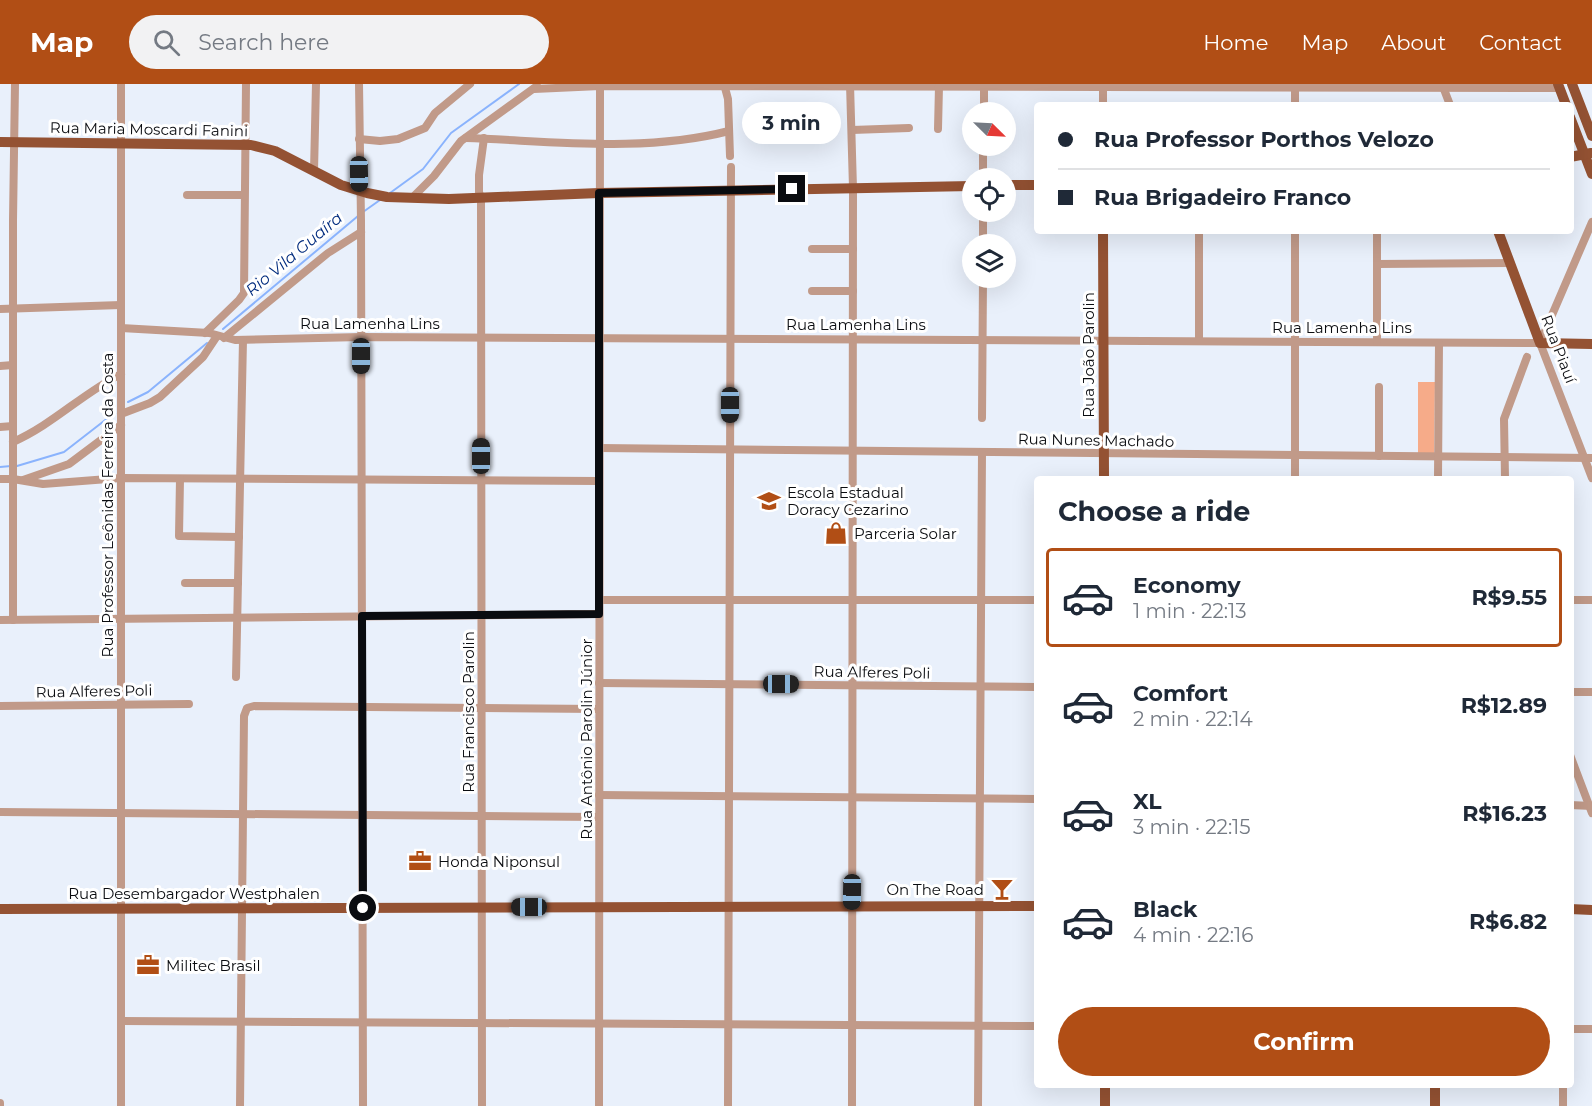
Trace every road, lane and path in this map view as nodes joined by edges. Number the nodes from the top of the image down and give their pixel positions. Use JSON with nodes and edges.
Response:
{"nodes":[{"id":1,"x":15,"y":84,"type":"edge"},
{"id":2,"x":121,"y":84,"type":"edge"},
{"id":3,"x":246,"y":84,"type":"edge"},
{"id":4,"x":316,"y":84,"type":"edge"},
{"id":5,"x":359,"y":84,"type":"edge"},
{"id":6,"x":470,"y":84,"type":"edge"},
{"id":7,"x":1572,"y":84,"type":"edge"},
{"id":8,"x":600,"y":85,"type":"edge"},
{"id":9,"x":724,"y":85,"type":"edge"},
{"id":10,"x":851,"y":85,"type":"edge"},
{"id":11,"x":919,"y":85,"type":"edge"},
{"id":12,"x":984,"y":85,"type":"edge"},
{"id":13,"x":1103,"y":85,"type":"edge"},
{"id":14,"x":537,"y":86,"type":"edge"},
{"id":15,"x":939,"y":86,"type":"junction"},
{"id":16,"x":1295,"y":86,"type":"edge"},
{"id":17,"x":1443,"y":86,"type":"edge"},
{"id":18,"x":1559,"y":86,"type":"edge"},
{"id":19,"x":984,"y":102,"type":"edge"},
{"id":20,"x":1103,"y":102,"type":"edge"},
{"id":21,"x":1295,"y":102,"type":"edge"},
{"id":22,"x":1449,"y":102,"type":"edge"},
{"id":23,"x":1565,"y":102,"type":"edge"},
{"id":24,"x":1574,"y":125,"type":"edge"},
{"id":25,"x":909,"y":128,"type":"dead end"},
{"id":26,"x":938,"y":129,"type":"dead end"},
{"id":27,"x":852,"y":130,"type":"junction"},
{"id":28,"x":729,"y":131,"type":"junction"},
{"id":29,"x":1592,"y":136,"type":"edge"},
{"id":30,"x":466,"y":138,"type":"junction"},
{"id":31,"x":484,"y":138,"type":"junction"},
{"id":32,"x":359,"y":140,"type":"junction"},
{"id":33,"x":0,"y":142,"type":"edge"},
{"id":34,"x":13,"y":142,"type":"junction"},
{"id":35,"x":121,"y":143,"type":"junction"},
{"id":36,"x":245,"y":144,"type":"junction"},
{"id":37,"x":599,"y":144,"type":"junction"},
{"id":38,"x":1588,"y":154,"type":"edge"},
{"id":39,"x":729,"y":156,"type":"dead end"},
{"id":40,"x":731,"y":167,"type":"dead end"},
{"id":41,"x":314,"y":171,"type":"junction"},
{"id":42,"x":1592,"y":174,"type":"edge"},
{"id":43,"x":1034,"y":184,"type":"edge"},
{"id":44,"x":1016,"y":185,"type":"edge"},
{"id":45,"x":962,"y":186,"type":"edge"},
{"id":46,"x":853,"y":188,"type":"junction"},
{"id":47,"x":731,"y":190,"type":"junction"},
{"id":48,"x":359,"y":191,"type":"junction"},
{"id":49,"x":599,"y":193,"type":"junction"},
{"id":50,"x":187,"y":195,"type":"dead end"},
{"id":51,"x":244,"y":195,"type":"junction"},
{"id":52,"x":480,"y":195,"type":"junction"},
{"id":53,"x":418,"y":197,"type":"junction"},
{"id":54,"x":1592,"y":222,"type":"edge"},
{"id":55,"x":361,"y":232,"type":"junction"},
{"id":56,"x":1103,"y":234,"type":"edge"},
{"id":57,"x":1199,"y":234,"type":"edge"},
{"id":58,"x":1295,"y":234,"type":"edge"},
{"id":59,"x":1377,"y":234,"type":"edge"},
{"id":60,"x":1499,"y":234,"type":"edge"},
{"id":61,"x":812,"y":249,"type":"dead end"},
{"id":62,"x":853,"y":249,"type":"junction"},
{"id":63,"x":1510,"y":263,"type":"junction"},
{"id":64,"x":1377,"y":264,"type":"junction"},
{"id":65,"x":983,"y":288,"type":"edge"},
{"id":66,"x":812,"y":291,"type":"dead end"},
{"id":67,"x":853,"y":291,"type":"junction"},
{"id":68,"x":121,"y":305,"type":"junction"},
{"id":69,"x":13,"y":308,"type":"junction"},
{"id":70,"x":0,"y":309,"type":"edge"},
{"id":71,"x":121,"y":328,"type":"junction"},
{"id":72,"x":206,"y":333,"type":"junction"},
{"id":73,"x":220,"y":337,"type":"junction"},
{"id":74,"x":361,"y":337,"type":"junction"},
{"id":75,"x":480,"y":338,"type":"junction"},
{"id":76,"x":599,"y":338,"type":"junction"},
{"id":77,"x":730,"y":339,"type":"junction"},
{"id":78,"x":853,"y":339,"type":"junction"},
{"id":79,"x":243,"y":340,"type":"junction"},
{"id":80,"x":982,"y":340,"type":"junction"},
{"id":81,"x":1103,"y":341,"type":"junction"},
{"id":82,"x":1199,"y":341,"type":"junction"},
{"id":83,"x":1295,"y":342,"type":"junction"},
{"id":84,"x":1377,"y":342,"type":"junction"},
{"id":85,"x":1439,"y":343,"type":"junction"},
{"id":86,"x":1540,"y":343,"type":"junction"},
{"id":87,"x":1592,"y":344,"type":"edge"},
{"id":88,"x":1527,"y":357,"type":"dead end"},
{"id":89,"x":0,"y":366,"type":"edge"},
{"id":90,"x":13,"y":366,"type":"junction"},
{"id":91,"x":121,"y":374,"type":"junction"},
{"id":92,"x":1380,"y":387,"type":"dead end"},
{"id":93,"x":121,"y":414,"type":"junction"},
{"id":94,"x":982,"y":418,"type":"dead end"},
{"id":95,"x":13,"y":426,"type":"junction"},
{"id":96,"x":121,"y":426,"type":"junction"},
{"id":97,"x":0,"y":427,"type":"edge"},
{"id":98,"x":13,"y":442,"type":"junction"},
{"id":99,"x":599,"y":448,"type":"junction"},
{"id":100,"x":730,"y":450,"type":"junction"},
{"id":101,"x":853,"y":451,"type":"junction"},
{"id":102,"x":982,"y":452,"type":"junction"},
{"id":103,"x":1104,"y":453,"type":"junction"},
{"id":104,"x":1295,"y":455,"type":"junction"},
{"id":105,"x":1379,"y":456,"type":"junction"},
{"id":106,"x":1438,"y":456,"type":"junction"},
{"id":107,"x":1503,"y":457,"type":"junction"},
{"id":108,"x":1588,"y":458,"type":"edge"},
{"id":109,"x":13,"y":471,"type":"junction"},
{"id":110,"x":1104,"y":476,"type":"edge"},
{"id":111,"x":1295,"y":476,"type":"edge"},
{"id":112,"x":1438,"y":476,"type":"edge"},
{"id":113,"x":1505,"y":476,"type":"edge"},
{"id":114,"x":121,"y":478,"type":"junction"},
{"id":115,"x":180,"y":478,"type":"junction"},
{"id":116,"x":1592,"y":478,"type":"edge"},
{"id":117,"x":0,"y":479,"type":"edge"},
{"id":118,"x":240,"y":479,"type":"junction"},
{"id":119,"x":362,"y":479,"type":"junction"},
{"id":120,"x":23,"y":480,"type":"junction"},
{"id":121,"x":481,"y":480,"type":"junction"},
{"id":122,"x":599,"y":480,"type":"junction"},
{"id":123,"x":239,"y":537,"type":"junction"},
{"id":124,"x":185,"y":583,"type":"dead end"},
{"id":125,"x":238,"y":583,"type":"junction"},
{"id":126,"x":599,"y":600,"type":"junction"},
{"id":127,"x":730,"y":600,"type":"junction"},
{"id":128,"x":852,"y":600,"type":"junction"},
{"id":129,"x":981,"y":600,"type":"junction"},
{"id":130,"x":1034,"y":600,"type":"edge"},
{"id":131,"x":1574,"y":600,"type":"edge"},
{"id":132,"x":1592,"y":600,"type":"edge"},
{"id":133,"x":599,"y":614,"type":"junction"},
{"id":134,"x":481,"y":615,"type":"junction"},
{"id":135,"x":362,"y":616,"type":"junction"},
{"id":136,"x":238,"y":618,"type":"junction"},
{"id":137,"x":121,"y":619,"type":"junction"},
{"id":138,"x":0,"y":620,"type":"edge"},
{"id":139,"x":13,"y":620,"type":"junction"},
{"id":140,"x":236,"y":677,"type":"dead end"},
{"id":141,"x":599,"y":682,"type":"junction"},
{"id":142,"x":729,"y":684,"type":"junction"},
{"id":143,"x":852,"y":685,"type":"junction"},
{"id":144,"x":981,"y":686,"type":"junction"},
{"id":145,"x":1034,"y":687,"type":"edge"},
{"id":146,"x":1574,"y":692,"type":"edge"},
{"id":147,"x":1592,"y":692,"type":"edge"},
{"id":148,"x":189,"y":704,"type":"dead end"},
{"id":149,"x":121,"y":705,"type":"junction"},
{"id":150,"x":0,"y":706,"type":"edge"},
{"id":151,"x":362,"y":707,"type":"junction"},
{"id":152,"x":481,"y":708,"type":"junction"},
{"id":153,"x":599,"y":710,"type":"junction"},
{"id":154,"x":1574,"y":766,"type":"edge"},
{"id":155,"x":599,"y":795,"type":"junction"},
{"id":156,"x":729,"y":796,"type":"junction"},
{"id":157,"x":852,"y":797,"type":"junction"},
{"id":158,"x":980,"y":799,"type":"junction"},
{"id":159,"x":1034,"y":799,"type":"edge"},
{"id":160,"x":1574,"y":805,"type":"edge"},
{"id":161,"x":1592,"y":806,"type":"edge"},
{"id":162,"x":0,"y":812,"type":"edge"},
{"id":163,"x":121,"y":813,"type":"junction"},
{"id":164,"x":1592,"y":813,"type":"edge"},
{"id":165,"x":243,"y":814,"type":"junction"},
{"id":166,"x":362,"y":815,"type":"junction"},
{"id":167,"x":482,"y":816,"type":"junction"},
{"id":168,"x":599,"y":817,"type":"junction"},
{"id":169,"x":852,"y":906,"type":"junction"},
{"id":170,"x":979,"y":906,"type":"junction"},
{"id":171,"x":1034,"y":906,"type":"edge"},
{"id":172,"x":482,"y":907,"type":"junction"},
{"id":173,"x":599,"y":907,"type":"junction"},
{"id":174,"x":729,"y":907,"type":"junction"},
{"id":175,"x":121,"y":908,"type":"junction"},
{"id":176,"x":242,"y":908,"type":"junction"},
{"id":177,"x":363,"y":908,"type":"junction"},
{"id":178,"x":0,"y":909,"type":"edge"},
{"id":179,"x":1574,"y":909,"type":"edge"},
{"id":180,"x":1592,"y":910,"type":"edge"},
{"id":181,"x":121,"y":1021,"type":"junction"},
{"id":182,"x":241,"y":1022,"type":"junction"},
{"id":183,"x":363,"y":1022,"type":"junction"},
{"id":184,"x":482,"y":1023,"type":"junction"},
{"id":185,"x":599,"y":1023,"type":"junction"},
{"id":186,"x":728,"y":1024,"type":"junction"},
{"id":187,"x":852,"y":1025,"type":"junction"},
{"id":188,"x":978,"y":1026,"type":"junction"},
{"id":189,"x":1034,"y":1026,"type":"edge"},
{"id":190,"x":1574,"y":1029,"type":"edge"},
{"id":191,"x":1592,"y":1029,"type":"edge"},
{"id":192,"x":1105,"y":1088,"type":"edge"},
{"id":193,"x":1435,"y":1088,"type":"edge"},
{"id":194,"x":1563,"y":1088,"type":"edge"},
{"id":195,"x":120,"y":1106,"type":"edge"},
{"id":196,"x":240,"y":1106,"type":"edge"},
{"id":197,"x":363,"y":1106,"type":"edge"},
{"id":198,"x":482,"y":1106,"type":"edge"},
{"id":199,"x":599,"y":1106,"type":"edge"},
{"id":200,"x":728,"y":1106,"type":"edge"},
{"id":201,"x":852,"y":1106,"type":"edge"},
{"id":202,"x":978,"y":1106,"type":"edge"},
{"id":203,"x":1105,"y":1106,"type":"edge"},
{"id":204,"x":1434,"y":1106,"type":"edge"},
{"id":205,"x":1563,"y":1106,"type":"edge"}],
"edges":[{"from":1,"to":34,"type":"street"},
{"from":2,"to":35,"type":"street","name":"Rua Professor Leônidas Ferreira da Costa"},
{"from":3,"to":36,"type":"street"},
{"from":4,"to":41,"type":"street"},
{"from":5,"to":32,"type":"street"},
{"from":6,"to":32,"type":"street"},
{"from":7,"to":29,"type":"main road"},
{"from":8,"to":9,"type":"street"},
{"from":8,"to":14,"type":"street"},
{"from":8,"to":37,"type":"street","name":"Rua Antônio Parolin Júnior"},
{"from":9,"to":10,"type":"street"},
{"from":9,"to":28,"type":"street"},
{"from":10,"to":11,"type":"street"},
{"from":10,"to":27,"type":"street"},
{"from":11,"to":15,"type":"street"},
{"from":12,"to":13,"type":"street"},
{"from":12,"to":15,"type":"street"},
{"from":12,"to":19,"type":"street"},
{"from":13,"to":16,"type":"street"},
{"from":13,"to":20,"type":"street"},
{"from":14,"to":30,"type":"street"},
{"from":15,"to":26,"type":"street"},
{"from":16,"to":17,"type":"street"},
{"from":16,"to":21,"type":"street"},
{"from":17,"to":18,"type":"street"},
{"from":17,"to":22,"type":"street"},
{"from":18,"to":23,"type":"main road"},
{"from":24,"to":38,"type":"main road"},
{"from":25,"to":27,"type":"street"},
{"from":27,"to":46,"type":"street"},
{"from":28,"to":37,"type":"street"},
{"from":28,"to":39,"type":"street"},
{"from":30,"to":31,"type":"street"},
{"from":30,"to":53,"type":"street"},
{"from":31,"to":37,"type":"street"},
{"from":31,"to":52,"type":"street","name":"Rua Francisco Parolin"},
{"from":32,"to":48,"type":"street"},
{"from":33,"to":34,"type":"main road","name":"Rua Maria Moscardi Fanini"},
{"from":34,"to":35,"type":"main road","name":"Rua Maria Moscardi Fanini"},
{"from":34,"to":69,"type":"street"},
{"from":35,"to":36,"type":"main road","name":"Rua Maria Moscardi Fanini"},
{"from":35,"to":68,"type":"street","name":"Rua Professor Leônidas Ferreira da Costa"},
{"from":36,"to":41,"type":"main road","name":"Rua Maria Moscardi Fanini"},
{"from":36,"to":51,"type":"street"},
{"from":37,"to":49,"type":"street","name":"Rua Antônio Parolin Júnior"},
{"from":38,"to":42,"type":"main road"},
{"from":40,"to":47,"type":"street"},
{"from":41,"to":48,"type":"main road","name":"Rua Maria Moscardi Fanini"},
{"from":43,"to":44,"type":"main road"},
{"from":45,"to":46,"type":"main road","name":"Rua Maria Moscardi Fanini"},
{"from":46,"to":47,"type":"main road","name":"Rua Maria Moscardi Fanini"},
{"from":46,"to":62,"type":"street"},
{"from":47,"to":49,"type":"main road","name":"Rua Maria Moscardi Fanini"},
{"from":47,"to":77,"type":"street"},
{"from":48,"to":53,"type":"main road","name":"Rua Maria Moscardi Fanini"},
{"from":48,"to":55,"type":"street"},
{"from":49,"to":52,"type":"main road","name":"Rua Maria Moscardi Fanini"},
{"from":49,"to":76,"type":"street","name":"Rua Antônio Parolin Júnior"},
{"from":50,"to":51,"type":"street"},
{"from":51,"to":72,"type":"street"},
{"from":52,"to":53,"type":"main road","name":"Rua Maria Moscardi Fanini"},
{"from":52,"to":75,"type":"street","name":"Rua Francisco Parolin"},
{"from":54,"to":86,"type":"street"},
{"from":55,"to":73,"type":"street"},
{"from":55,"to":74,"type":"street"},
{"from":56,"to":81,"type":"main road","name":"Rua João Parolin"},
{"from":57,"to":82,"type":"street"},
{"from":58,"to":83,"type":"street"},
{"from":59,"to":64,"type":"street"},
{"from":60,"to":63,"type":"main road","name":"Rua Piauí"},
{"from":61,"to":62,"type":"street"},
{"from":62,"to":67,"type":"street"},
{"from":63,"to":64,"type":"street"},
{"from":63,"to":86,"type":"main road","name":"Rua Piauí"},
{"from":64,"to":84,"type":"street"},
{"from":65,"to":80,"type":"street"},
{"from":66,"to":67,"type":"street"},
{"from":67,"to":78,"type":"street"},
{"from":68,"to":69,"type":"street"},
{"from":68,"to":71,"type":"street","name":"Rua Professor Leônidas Ferreira da Costa"},
{"from":69,"to":70,"type":"street"},
{"from":69,"to":90,"type":"street"},
{"from":71,"to":72,"type":"street","name":"Rua Lamenha Lins"},
{"from":71,"to":91,"type":"street","name":"Rua Professor Leônidas Ferreira da Costa"},
{"from":72,"to":73,"type":"street","name":"Rua Lamenha Lins"},
{"from":73,"to":79,"type":"street","name":"Rua Lamenha Lins"},
{"from":73,"to":93,"type":"street"},
{"from":74,"to":75,"type":"street","name":"Rua Lamenha Lins"},
{"from":74,"to":79,"type":"street","name":"Rua Lamenha Lins"},
{"from":74,"to":119,"type":"street"},
{"from":75,"to":76,"type":"street","name":"Rua Lamenha Lins"},
{"from":75,"to":121,"type":"street","name":"Rua Francisco Parolin"},
{"from":76,"to":77,"type":"street","name":"Rua Lamenha Lins"},
{"from":76,"to":99,"type":"street","name":"Rua Antônio Parolin Júnior"},
{"from":77,"to":78,"type":"street","name":"Rua Lamenha Lins"},
{"from":77,"to":100,"type":"street"},
{"from":78,"to":80,"type":"street","name":"Rua Lamenha Lins"},
{"from":78,"to":101,"type":"street"},
{"from":79,"to":118,"type":"street"},
{"from":80,"to":81,"type":"street","name":"Rua Lamenha Lins"},
{"from":80,"to":94,"type":"street"},
{"from":81,"to":82,"type":"street","name":"Rua Lamenha Lins"},
{"from":81,"to":103,"type":"main road","name":"Rua João Parolin"},
{"from":82,"to":83,"type":"street","name":"Rua Lamenha Lins"},
{"from":83,"to":84,"type":"street","name":"Rua Lamenha Lins"},
{"from":83,"to":104,"type":"street"},
{"from":84,"to":85,"type":"street","name":"Rua Lamenha Lins"},
{"from":85,"to":86,"type":"street","name":"Rua Lamenha Lins"},
{"from":85,"to":106,"type":"street"},
{"from":86,"to":87,"type":"main road","name":"Rua Lamenha Lins"},
{"from":86,"to":108,"type":"street","name":"Rua Piauí"},
{"from":88,"to":107,"type":"street"},
{"from":89,"to":90,"type":"street"},
{"from":90,"to":95,"type":"street"},
{"from":91,"to":93,"type":"street","name":"Rua Professor Leônidas Ferreira da Costa"},
{"from":91,"to":98,"type":"street"},
{"from":92,"to":105,"type":"street"},
{"from":93,"to":96,"type":"street","name":"Rua Professor Leônidas Ferreira da Costa"},
{"from":95,"to":97,"type":"street"},
{"from":95,"to":98,"type":"street"},
{"from":96,"to":114,"type":"street","name":"Rua Professor Leônidas Ferreira da Costa"},
{"from":96,"to":120,"type":"street"},
{"from":98,"to":109,"type":"street"},
{"from":99,"to":100,"type":"street","name":"Rua Nunes Machado"},
{"from":99,"to":122,"type":"street","name":"Rua Antônio Parolin Júnior"},
{"from":100,"to":101,"type":"street","name":"Rua Nunes Machado"},
{"from":100,"to":127,"type":"street"},
{"from":101,"to":102,"type":"street","name":"Rua Nunes Machado"},
{"from":101,"to":128,"type":"street"},
{"from":102,"to":103,"type":"street","name":"Rua Nunes Machado"},
{"from":102,"to":129,"type":"street"},
{"from":103,"to":104,"type":"street","name":"Rua Nunes Machado"},
{"from":103,"to":110,"type":"main road","name":"Rua João Parolin"},
{"from":104,"to":105,"type":"street","name":"Rua Nunes Machado"},
{"from":104,"to":111,"type":"street"},
{"from":105,"to":106,"type":"street","name":"Rua Nunes Machado"},
{"from":106,"to":107,"type":"street","name":"Rua Nunes Machado"},
{"from":106,"to":112,"type":"street"},
{"from":107,"to":108,"type":"street","name":"Rua Nunes Machado"},
{"from":107,"to":113,"type":"street"},
{"from":108,"to":116,"type":"street","name":"Rua Piauí"},
{"from":109,"to":117,"type":"street"},
{"from":109,"to":120,"type":"street"},
{"from":109,"to":139,"type":"street"},
{"from":114,"to":115,"type":"street"},
{"from":114,"to":120,"type":"street"},
{"from":114,"to":137,"type":"street","name":"Rua Professor Leônidas Ferreira da Costa"},
{"from":115,"to":118,"type":"street"},
{"from":115,"to":123,"type":"street"},
{"from":118,"to":119,"type":"street"},
{"from":118,"to":123,"type":"street"},
{"from":119,"to":121,"type":"street"},
{"from":119,"to":135,"type":"street"},
{"from":121,"to":122,"type":"street"},
{"from":121,"to":134,"type":"street","name":"Rua Francisco Parolin"},
{"from":122,"to":126,"type":"street","name":"Rua Antônio Parolin Júnior"},
{"from":123,"to":125,"type":"street"},
{"from":124,"to":125,"type":"street"},
{"from":125,"to":136,"type":"street"},
{"from":126,"to":127,"type":"street"},
{"from":126,"to":133,"type":"street","name":"Rua Antônio Parolin Júnior"},
{"from":127,"to":128,"type":"street"},
{"from":127,"to":142,"type":"street"},
{"from":128,"to":129,"type":"street"},
{"from":128,"to":143,"type":"street"},
{"from":129,"to":130,"type":"street"},
{"from":129,"to":144,"type":"street"},
{"from":131,"to":132,"type":"street"},
{"from":133,"to":134,"type":"street"},
{"from":133,"to":141,"type":"street","name":"Rua Antônio Parolin Júnior"},
{"from":134,"to":135,"type":"street"},
{"from":134,"to":152,"type":"street","name":"Rua Francisco Parolin"},
{"from":135,"to":136,"type":"street"},
{"from":135,"to":151,"type":"street"},
{"from":136,"to":137,"type":"street"},
{"from":136,"to":140,"type":"street"},
{"from":137,"to":139,"type":"street"},
{"from":137,"to":149,"type":"street","name":"Rua Professor Leônidas Ferreira da Costa"},
{"from":138,"to":139,"type":"street"},
{"from":141,"to":142,"type":"street","name":"Rua Alferes Poli"},
{"from":141,"to":153,"type":"street","name":"Rua Antônio Parolin Júnior"},
{"from":142,"to":143,"type":"street","name":"Rua Alferes Poli"},
{"from":142,"to":156,"type":"street"},
{"from":143,"to":144,"type":"street","name":"Rua Alferes Poli"},
{"from":143,"to":157,"type":"street"},
{"from":144,"to":145,"type":"street","name":"Rua Alferes Poli"},
{"from":144,"to":158,"type":"street"},
{"from":146,"to":147,"type":"street"},
{"from":148,"to":149,"type":"street","name":"Rua Alferes Poli"},
{"from":149,"to":150,"type":"street","name":"Rua Alferes Poli"},
{"from":149,"to":163,"type":"street","name":"Rua Professor Leônidas Ferreira da Costa"},
{"from":151,"to":152,"type":"street"},
{"from":151,"to":165,"type":"street"},
{"from":151,"to":166,"type":"street"},
{"from":152,"to":153,"type":"street"},
{"from":152,"to":167,"type":"street","name":"Rua Francisco Parolin"},
{"from":153,"to":155,"type":"street","name":"Rua Antônio Parolin Júnior"},
{"from":154,"to":164,"type":"street"},
{"from":155,"to":156,"type":"street"},
{"from":155,"to":168,"type":"street","name":"Rua Antônio Parolin Júnior"},
{"from":156,"to":157,"type":"street"},
{"from":156,"to":174,"type":"street"},
{"from":157,"to":158,"type":"street"},
{"from":157,"to":169,"type":"street"},
{"from":158,"to":159,"type":"street"},
{"from":158,"to":170,"type":"street"},
{"from":160,"to":161,"type":"street"},
{"from":162,"to":163,"type":"street"},
{"from":163,"to":165,"type":"street"},
{"from":163,"to":175,"type":"street","name":"Rua Professor Leônidas Ferreira da Costa"},
{"from":165,"to":166,"type":"street"},
{"from":165,"to":176,"type":"street"},
{"from":166,"to":167,"type":"street"},
{"from":166,"to":177,"type":"street"},
{"from":167,"to":168,"type":"street"},
{"from":167,"to":172,"type":"street","name":"Rua Francisco Parolin"},
{"from":168,"to":173,"type":"street","name":"Rua Antônio Parolin Júnior"},
{"from":169,"to":170,"type":"main road","name":"Rua Desembargador Westphalen"},
{"from":169,"to":174,"type":"main road","name":"Rua Desembargador Westphalen"},
{"from":169,"to":187,"type":"street"},
{"from":170,"to":171,"type":"main road","name":"Rua Desembargador Westphalen"},
{"from":170,"to":188,"type":"street"},
{"from":172,"to":173,"type":"main road","name":"Rua Desembargador Westphalen"},
{"from":172,"to":177,"type":"main road","name":"Rua Desembargador Westphalen"},
{"from":172,"to":184,"type":"street","name":"Rua Francisco Parolin"},
{"from":173,"to":174,"type":"main road","name":"Rua Desembargador Westphalen"},
{"from":173,"to":185,"type":"street","name":"Rua Antônio Parolin Júnior"},
{"from":174,"to":186,"type":"street"},
{"from":175,"to":176,"type":"main road","name":"Rua Desembargador Westphalen"},
{"from":175,"to":178,"type":"main road","name":"Rua Desembargador Westphalen"},
{"from":175,"to":181,"type":"street","name":"Rua Professor Leônidas Ferreira da Costa"},
{"from":176,"to":177,"type":"main road","name":"Rua Desembargador Westphalen"},
{"from":176,"to":182,"type":"street"},
{"from":177,"to":183,"type":"street"},
{"from":179,"to":180,"type":"main road"},
{"from":181,"to":182,"type":"street"},
{"from":181,"to":195,"type":"street","name":"Rua Professor Leônidas Ferreira da Costa"},
{"from":182,"to":183,"type":"street"},
{"from":182,"to":196,"type":"street"},
{"from":183,"to":184,"type":"street"},
{"from":183,"to":197,"type":"street"},
{"from":184,"to":185,"type":"street"},
{"from":184,"to":198,"type":"street","name":"Rua Francisco Parolin"},
{"from":185,"to":186,"type":"street"},
{"from":185,"to":199,"type":"street","name":"Rua Antônio Parolin Júnior"},
{"from":186,"to":187,"type":"street"},
{"from":186,"to":200,"type":"street"},
{"from":187,"to":188,"type":"street"},
{"from":187,"to":201,"type":"street"},
{"from":188,"to":189,"type":"street"},
{"from":188,"to":202,"type":"street"},
{"from":190,"to":191,"type":"street"},
{"from":192,"to":203,"type":"main road"},
{"from":193,"to":204,"type":"main road"},
{"from":194,"to":205,"type":"street"}]}
